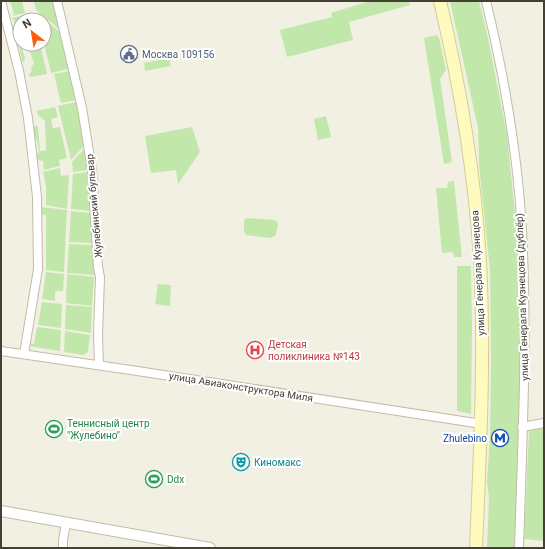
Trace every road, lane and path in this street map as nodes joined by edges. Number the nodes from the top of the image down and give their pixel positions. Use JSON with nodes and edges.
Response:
{"nodes":[{"id":1,"x":1,"y":1,"type":"edge"},
{"id":2,"x":57,"y":1,"type":"edge"},
{"id":3,"x":440,"y":1,"type":"edge"},
{"id":4,"x":486,"y":1,"type":"edge"},
{"id":5,"x":1,"y":351,"type":"edge"},
{"id":6,"x":24,"y":354,"type":"junction"},
{"id":7,"x":99,"y":365,"type":"junction"},
{"id":8,"x":544,"y":423,"type":"edge"},
{"id":9,"x":482,"y":424,"type":"junction"},
{"id":10,"x":522,"y":427,"type":"junction"},
{"id":11,"x":1,"y":511,"type":"edge"},
{"id":12,"x":66,"y":522,"type":"junction"},
{"id":13,"x":63,"y":548,"type":"edge"},
{"id":14,"x":210,"y":548,"type":"edge"},
{"id":15,"x":476,"y":548,"type":"edge"},
{"id":16,"x":519,"y":548,"type":"edge"}],
"edges":[{"from":1,"to":6,"type":"street"},
{"from":2,"to":7,"type":"street","name":"Жулебинский бульвар"},
{"from":3,"to":9,"type":"main road","name":"улица Генерала Кузнецова"},
{"from":4,"to":10,"type":"street","name":"улица Генерала Кузнецова (дублёр)"},
{"from":5,"to":6,"type":"street","name":"улица Авиаконструктора Миля"},
{"from":6,"to":7,"type":"street","name":"улица Авиаконструктора Миля"},
{"from":7,"to":9,"type":"street","name":"улица Авиаконструктора Миля"},
{"from":8,"to":10,"type":"street"},
{"from":9,"to":15,"type":"main road","name":"улица Генерала Кузнецова"},
{"from":10,"to":16,"type":"street","name":"улица Генерала Кузнецова (дублёр)"},
{"from":11,"to":12,"type":"street"},
{"from":12,"to":13,"type":"street"},
{"from":12,"to":14,"type":"street"}]}
